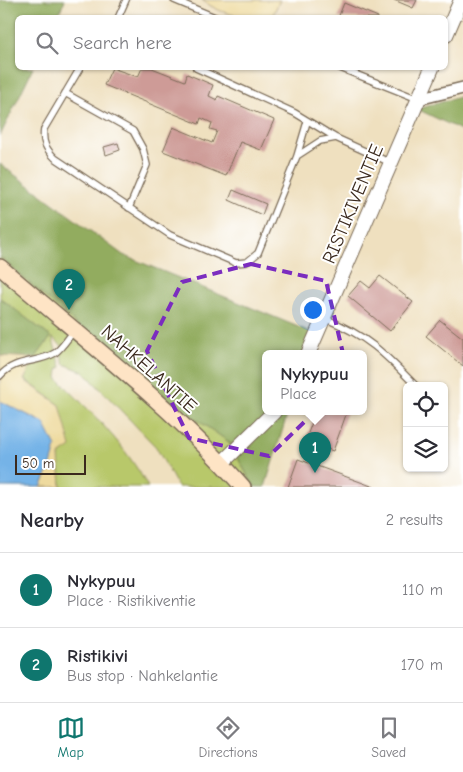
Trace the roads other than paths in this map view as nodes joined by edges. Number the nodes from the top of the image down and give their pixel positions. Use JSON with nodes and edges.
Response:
{"nodes":[{"id":1,"x":126,"y":0,"type":"edge"},
{"id":2,"x":174,"y":0,"type":"edge"},
{"id":3,"x":461,"y":0,"type":"edge"},
{"id":4,"x":119,"y":15,"type":"edge"},
{"id":5,"x":210,"y":15,"type":"edge"},
{"id":6,"x":448,"y":30,"type":"edge"},
{"id":7,"x":79,"y":70,"type":"edge"},
{"id":8,"x":200,"y":70,"type":"edge"},
{"id":9,"x":345,"y":70,"type":"edge"},
{"id":10,"x":431,"y":70,"type":"edge"},
{"id":11,"x":463,"y":88,"type":"edge"},
{"id":12,"x":65,"y":93,"type":"junction"},
{"id":13,"x":418,"y":99,"type":"junction"},
{"id":14,"x":307,"y":122,"type":"junction"},
{"id":15,"x":336,"y":138,"type":"junction"},
{"id":16,"x":298,"y":156,"type":"junction"},
{"id":17,"x":391,"y":163,"type":"junction"},
{"id":18,"x":129,"y":208,"type":"junction"},
{"id":19,"x":0,"y":267,"type":"edge"},
{"id":20,"x":324,"y":318,"type":"junction"},
{"id":21,"x":75,"y":330,"type":"junction"},
{"id":22,"x":310,"y":350,"type":"edge"},
{"id":23,"x":0,"y":376,"type":"edge"},
{"id":24,"x":412,"y":382,"type":"edge"},
{"id":25,"x":271,"y":415,"type":"edge"},
{"id":26,"x":222,"y":463,"type":"junction"},
{"id":27,"x":243,"y":487,"type":"edge"}],
"edges":[{"from":1,"to":4,"type":"lane"},
{"from":2,"to":5,"type":"lane"},
{"from":3,"to":6,"type":"street"},
{"from":7,"to":12,"type":"lane"},
{"from":8,"to":14,"type":"lane"},
{"from":9,"to":13,"type":"lane"},
{"from":10,"to":13,"type":"street","name":"RISTIKIVENTIE"},
{"from":11,"to":13,"type":"street"},
{"from":12,"to":18,"type":"lane"},
{"from":12,"to":18,"type":"lane"},
{"from":13,"to":17,"type":"street","name":"RISTIKIVENTIE"},
{"from":14,"to":15,"type":"lane"},
{"from":14,"to":16,"type":"lane"},
{"from":15,"to":16,"type":"lane"},
{"from":15,"to":17,"type":"lane"},
{"from":16,"to":18,"type":"lane"},
{"from":17,"to":20,"type":"street","name":"RISTIKIVENTIE"},
{"from":19,"to":21,"type":"main road","name":"NAHKELANTIE"},
{"from":20,"to":22,"type":"street","name":"RISTIKIVENTIE"},
{"from":20,"to":24,"type":"lane"},
{"from":21,"to":23,"type":"lane"},
{"from":21,"to":26,"type":"main road","name":"NAHKELANTIE"},
{"from":25,"to":26,"type":"street"},
{"from":26,"to":27,"type":"main road","name":"NAHKELANTIE"}]}
